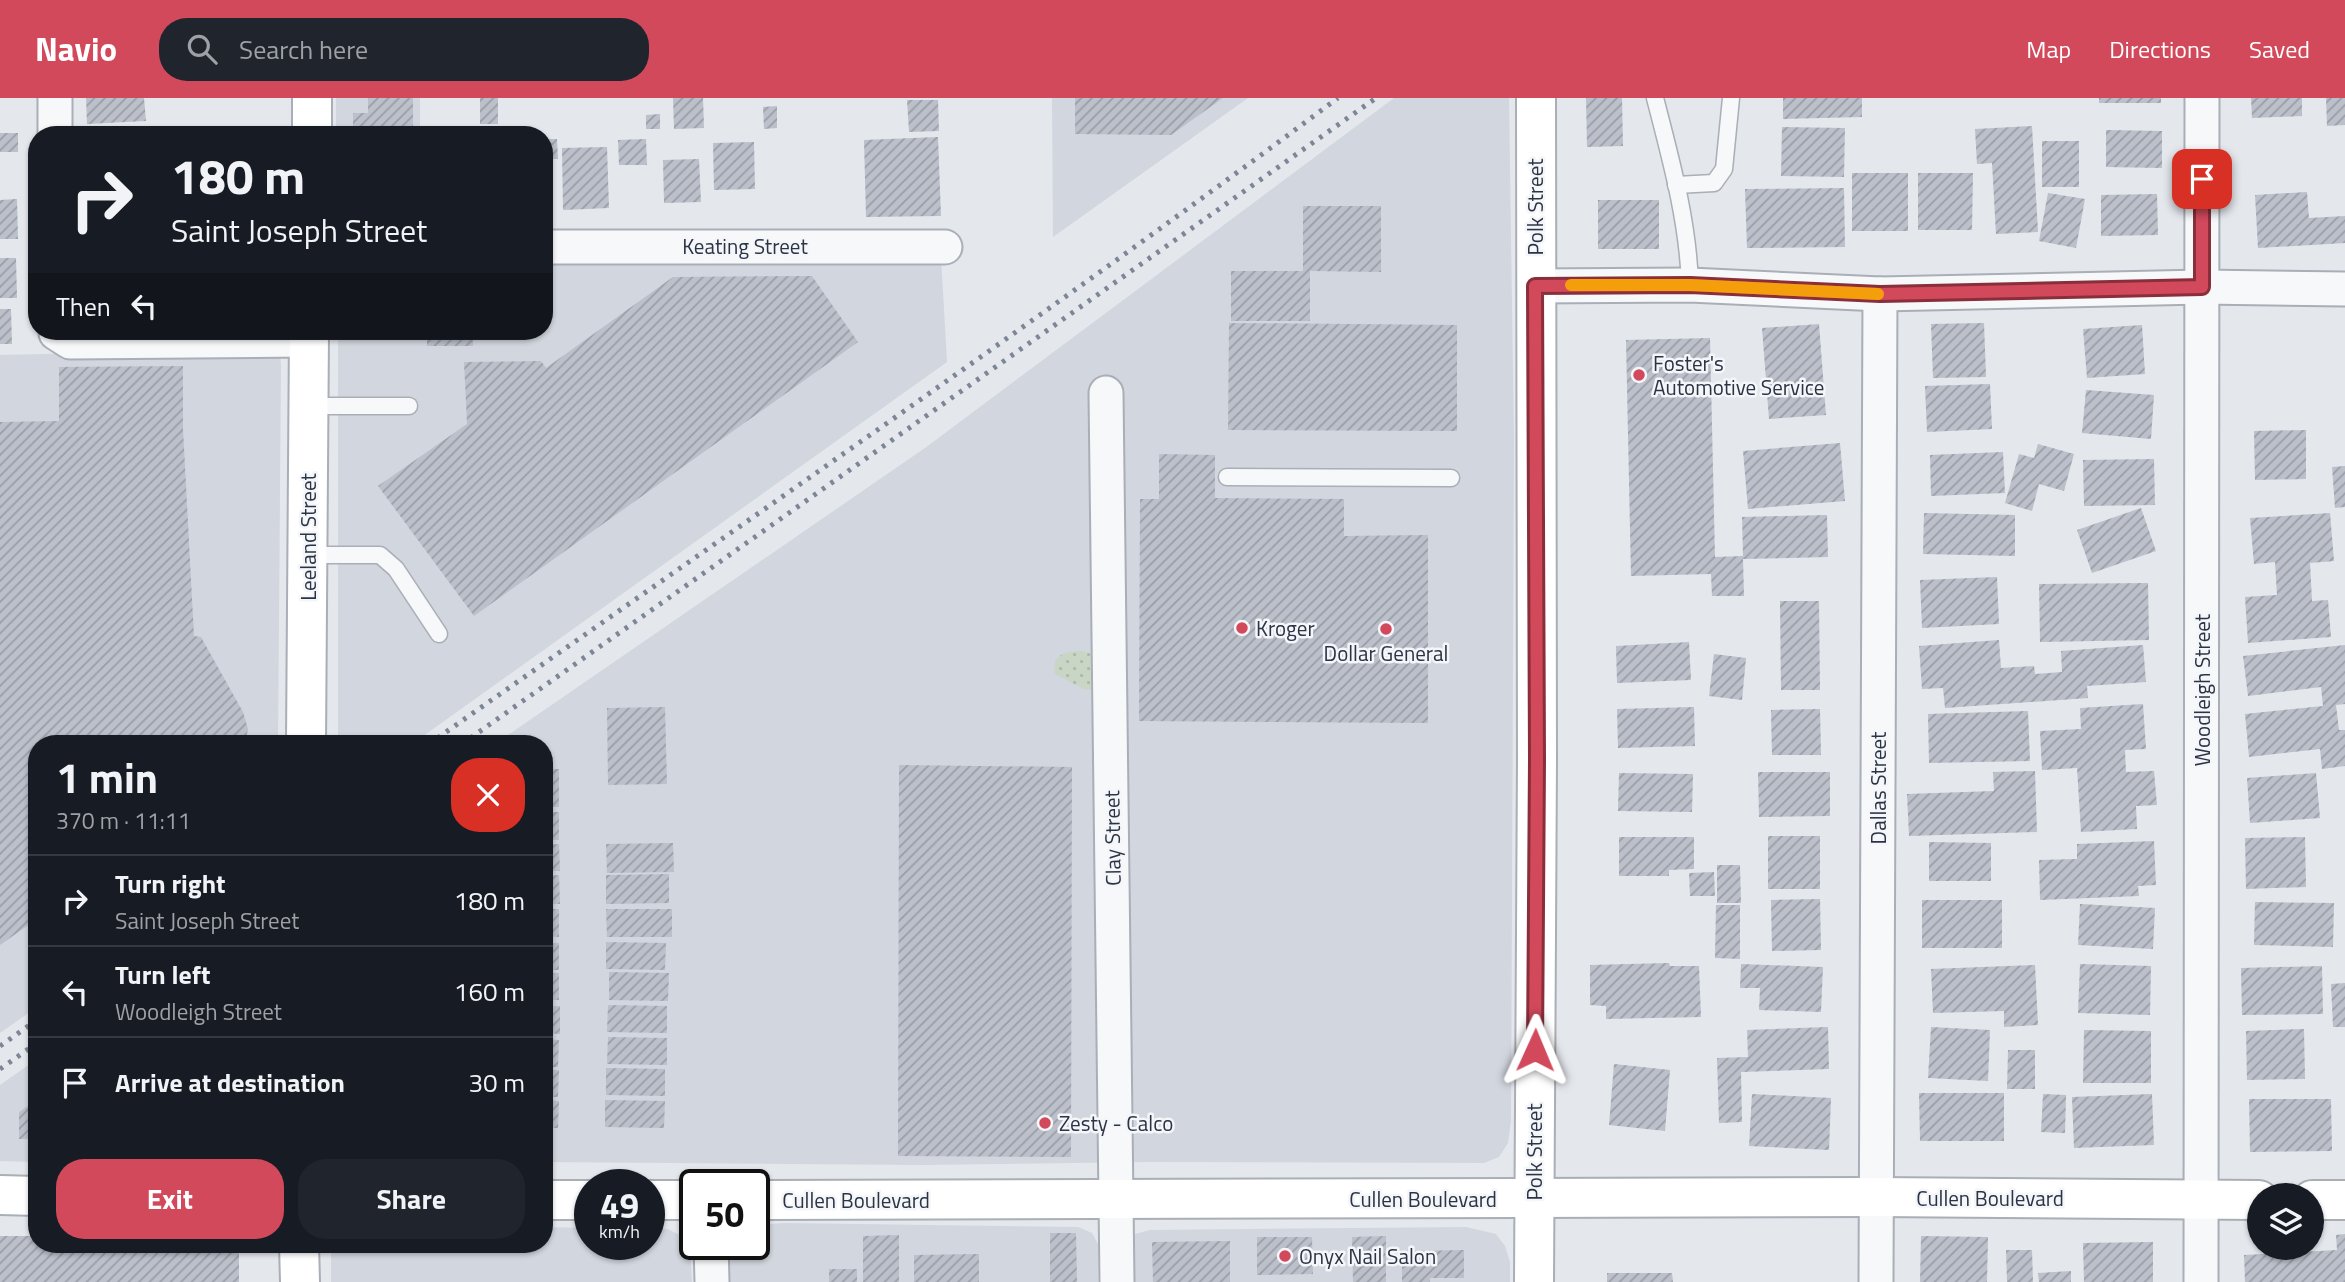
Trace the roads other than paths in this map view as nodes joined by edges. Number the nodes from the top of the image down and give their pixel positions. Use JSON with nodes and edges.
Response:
{"nodes":[{"id":1,"x":55,"y":98,"type":"edge"},
{"id":2,"x":312,"y":98,"type":"edge"},
{"id":3,"x":1536,"y":98,"type":"edge"},
{"id":4,"x":1655,"y":98,"type":"edge"},
{"id":5,"x":1731,"y":98,"type":"edge"},
{"id":6,"x":2202,"y":98,"type":"edge"},
{"id":7,"x":55,"y":126,"type":"edge"},
{"id":8,"x":312,"y":126,"type":"edge"},
{"id":9,"x":1676,"y":185,"type":"junction"},
{"id":10,"x":553,"y":247,"type":"edge"},
{"id":11,"x":945,"y":247,"type":"dead end"},
{"id":12,"x":1690,"y":285,"type":"junction"},
{"id":13,"x":1535,"y":286,"type":"junction"},
{"id":14,"x":2202,"y":287,"type":"junction"},
{"id":15,"x":2345,"y":289,"type":"edge"},
{"id":16,"x":1880,"y":294,"type":"junction"},
{"id":17,"x":68,"y":340,"type":"edge"},
{"id":18,"x":139,"y":340,"type":"edge"},
{"id":19,"x":309,"y":340,"type":"edge"},
{"id":20,"x":1106,"y":393,"type":"dead end"},
{"id":21,"x":308,"y":406,"type":"junction"},
{"id":22,"x":410,"y":406,"type":"dead end"},
{"id":23,"x":1227,"y":477,"type":"dead end"},
{"id":24,"x":1451,"y":478,"type":"dead end"},
{"id":25,"x":307,"y":555,"type":"junction"},
{"id":26,"x":439,"y":634,"type":"dead end"},
{"id":27,"x":306,"y":735,"type":"edge"},
{"id":28,"x":0,"y":1195,"type":"edge"},
{"id":29,"x":28,"y":1196,"type":"edge"},
{"id":30,"x":1876,"y":1198,"type":"junction"},
{"id":31,"x":1116,"y":1199,"type":"junction"},
{"id":32,"x":1534,"y":1199,"type":"junction"},
{"id":33,"x":2202,"y":1199,"type":"junction"},
{"id":34,"x":553,"y":1200,"type":"edge"},
{"id":35,"x":574,"y":1200,"type":"edge"},
{"id":36,"x":770,"y":1200,"type":"edge"},
{"id":37,"x":2247,"y":1200,"type":"edge"},
{"id":38,"x":2324,"y":1200,"type":"edge"},
{"id":39,"x":2345,"y":1200,"type":"edge"},
{"id":40,"x":299,"y":1253,"type":"edge"},
{"id":41,"x":711,"y":1260,"type":"edge"},
{"id":42,"x":300,"y":1282,"type":"edge"},
{"id":43,"x":712,"y":1282,"type":"edge"},
{"id":44,"x":1117,"y":1282,"type":"edge"},
{"id":45,"x":1534,"y":1282,"type":"edge"},
{"id":46,"x":1876,"y":1282,"type":"edge"},
{"id":47,"x":2202,"y":1282,"type":"edge"}],
"edges":[{"from":1,"to":7,"type":"street"},
{"from":2,"to":8,"type":"street"},
{"from":3,"to":13,"type":"street","name":"Polk Street"},
{"from":4,"to":9,"type":"lane"},
{"from":5,"to":9,"type":"lane"},
{"from":6,"to":14,"type":"street","name":"Woodleigh Street"},
{"from":9,"to":12,"type":"lane"},
{"from":10,"to":11,"type":"street","name":"Keating Street"},
{"from":12,"to":13,"type":"street"},
{"from":12,"to":16,"type":"street"},
{"from":13,"to":32,"type":"street","name":"Polk Street"},
{"from":14,"to":15,"type":"street"},
{"from":14,"to":16,"type":"street"},
{"from":14,"to":33,"type":"street","name":"Woodleigh Street"},
{"from":16,"to":30,"type":"street","name":"Dallas Street"},
{"from":17,"to":18,"type":"street"},
{"from":19,"to":21,"type":"street","name":"Leeland Street"},
{"from":20,"to":31,"type":"street","name":"Clay Street"},
{"from":21,"to":22,"type":"lane"},
{"from":21,"to":25,"type":"street","name":"Leeland Street"},
{"from":23,"to":24,"type":"lane"},
{"from":25,"to":26,"type":"lane"},
{"from":25,"to":27,"type":"street","name":"Leeland Street"},
{"from":28,"to":29,"type":"street"},
{"from":30,"to":32,"type":"street","name":"Cullen Boulevard"},
{"from":30,"to":33,"type":"street","name":"Cullen Boulevard"},
{"from":30,"to":46,"type":"street","name":"Dallas Street"},
{"from":31,"to":32,"type":"street","name":"Cullen Boulevard"},
{"from":31,"to":36,"type":"street","name":"Cullen Boulevard"},
{"from":31,"to":44,"type":"street","name":"Clay Street"},
{"from":32,"to":45,"type":"street","name":"Polk Street"},
{"from":33,"to":37,"type":"street","name":"Cullen Boulevard"},
{"from":33,"to":47,"type":"street","name":"Woodleigh Street"},
{"from":34,"to":35,"type":"street"},
{"from":38,"to":39,"type":"street"},
{"from":40,"to":42,"type":"street"},
{"from":41,"to":43,"type":"street"}]}
